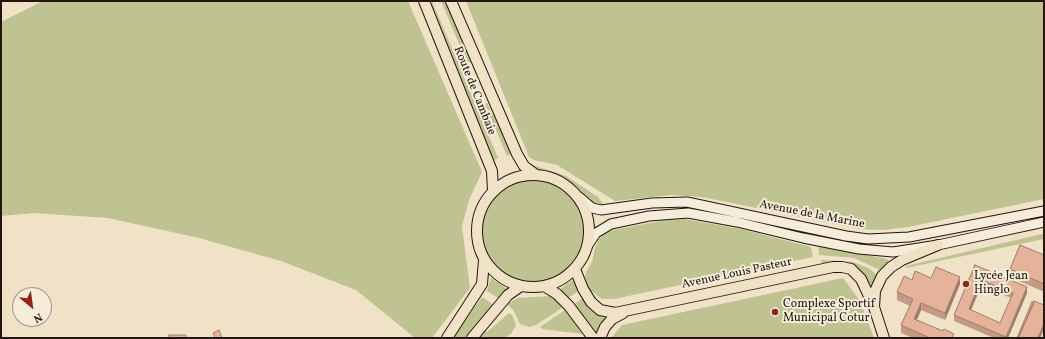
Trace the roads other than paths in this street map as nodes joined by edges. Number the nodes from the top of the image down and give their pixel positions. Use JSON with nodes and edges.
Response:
{"nodes":[{"id":1,"x":424,"y":1,"type":"edge"},
{"id":2,"x":451,"y":1,"type":"edge"},
{"id":3,"x":536,"y":175,"type":"junction"},
{"id":4,"x":493,"y":191,"type":"junction"},
{"id":5,"x":579,"y":197,"type":"junction"},
{"id":6,"x":1044,"y":211,"type":"edge"},
{"id":7,"x":1044,"y":222,"type":"edge"},
{"id":8,"x":588,"y":245,"type":"junction"},
{"id":9,"x":938,"y":246,"type":"junction"},
{"id":10,"x":484,"y":260,"type":"junction"},
{"id":11,"x":575,"y":269,"type":"junction"},
{"id":12,"x":521,"y":286,"type":"junction"},
{"id":13,"x":544,"y":286,"type":"junction"},
{"id":14,"x":874,"y":307,"type":"junction"},
{"id":15,"x":629,"y":311,"type":"junction"},
{"id":16,"x":447,"y":338,"type":"edge"},
{"id":17,"x":472,"y":338,"type":"edge"},
{"id":18,"x":593,"y":338,"type":"edge"},
{"id":19,"x":600,"y":338,"type":"edge"},
{"id":20,"x":884,"y":338,"type":"edge"}],
"edges":[{"from":1,"to":4,"type":"main road","name":"Route de Cambaie"},
{"from":2,"to":3,"type":"main road","name":"Route de Cambaie"},
{"from":3,"to":4,"type":"main road"},
{"from":3,"to":5,"type":"main road"},
{"from":4,"to":10,"type":"main road"},
{"from":5,"to":6,"type":"main road","name":"Avenue de la Marine"},
{"from":5,"to":8,"type":"main road"},
{"from":7,"to":9,"type":"main road","name":"Avenue de la Marine"},
{"from":8,"to":9,"type":"main road","name":"Avenue de la Marine"},
{"from":8,"to":11,"type":"main road"},
{"from":9,"to":14,"type":"main road"},
{"from":10,"to":12,"type":"main road"},
{"from":10,"to":16,"type":"main road"},
{"from":11,"to":13,"type":"main road"},
{"from":11,"to":15,"type":"main road","name":"Avenue Louis Pasteur"},
{"from":12,"to":13,"type":"main road"},
{"from":12,"to":17,"type":"main road"},
{"from":13,"to":18,"type":"main road"},
{"from":14,"to":15,"type":"main road","name":"Avenue Louis Pasteur"},
{"from":14,"to":20,"type":"main road","name":"Avenue Louis Pasteur"},
{"from":15,"to":19,"type":"main road"}]}
